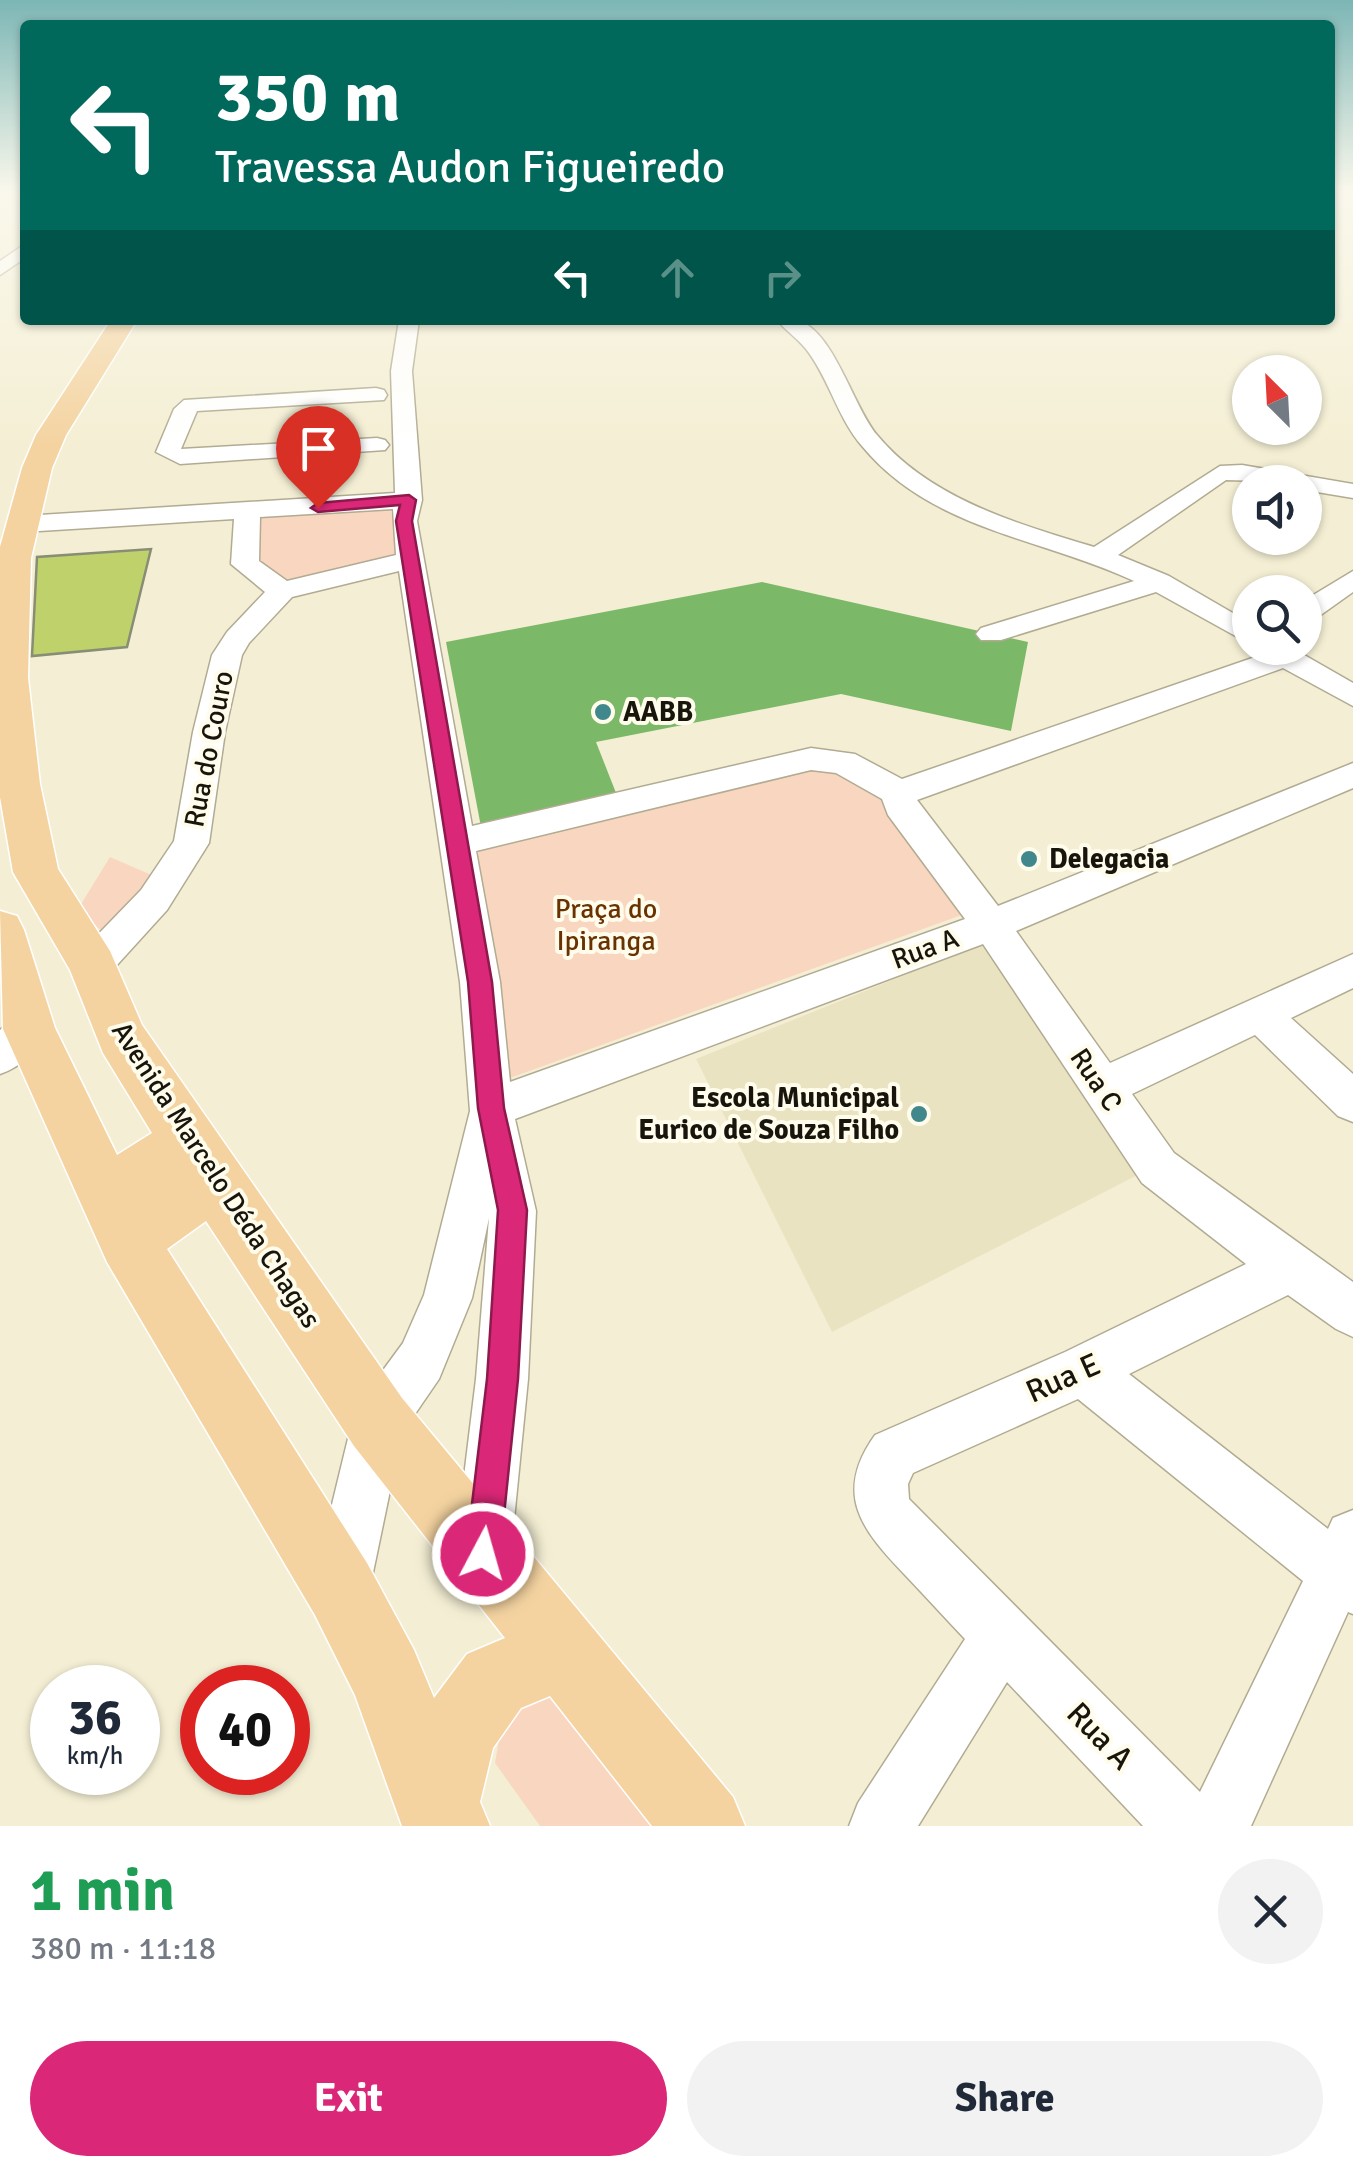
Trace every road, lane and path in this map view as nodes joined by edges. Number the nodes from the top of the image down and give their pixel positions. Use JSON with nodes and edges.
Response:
{"nodes":[{"id":1,"x":95,"y":325,"type":"edge"},
{"id":2,"x":121,"y":325,"type":"edge"},
{"id":3,"x":386,"y":325,"type":"edge"},
{"id":4,"x":408,"y":325,"type":"edge"},
{"id":5,"x":793,"y":325,"type":"edge"},
{"id":6,"x":376,"y":396,"type":"junction"},
{"id":7,"x":378,"y":445,"type":"junction"},
{"id":8,"x":20,"y":486,"type":"edge"},
{"id":9,"x":1353,"y":491,"type":"edge"},
{"id":10,"x":401,"y":508,"type":"junction"},
{"id":11,"x":247,"y":513,"type":"junction"},
{"id":12,"x":1098,"y":556,"type":"junction"},
{"id":13,"x":411,"y":560,"type":"junction"},
{"id":14,"x":1353,"y":580,"type":"edge"},
{"id":15,"x":1159,"y":582,"type":"junction"},
{"id":16,"x":282,"y":590,"type":"junction"},
{"id":17,"x":1322,"y":601,"type":"edge"},
{"id":18,"x":1232,"y":625,"type":"edge"},
{"id":19,"x":991,"y":634,"type":"dead end"},
{"id":20,"x":1243,"y":665,"type":"edge"},
{"id":21,"x":1300,"y":665,"type":"edge"},
{"id":22,"x":1353,"y":696,"type":"edge"},
{"id":23,"x":1353,"y":775,"type":"edge"},
{"id":24,"x":899,"y":793,"type":"junction"},
{"id":25,"x":457,"y":843,"type":"junction"},
{"id":26,"x":991,"y":925,"type":"junction"},
{"id":27,"x":0,"y":930,"type":"edge"},
{"id":28,"x":93,"y":966,"type":"junction"},
{"id":29,"x":1353,"y":970,"type":"edge"},
{"id":30,"x":1260,"y":1014,"type":"junction"},
{"id":31,"x":14,"y":1042,"type":"edge"},
{"id":32,"x":1100,"y":1088,"type":"junction"},
{"id":33,"x":1353,"y":1102,"type":"edge"},
{"id":34,"x":491,"y":1108,"type":"junction"},
{"id":35,"x":202,"y":1161,"type":"junction"},
{"id":36,"x":117,"y":1217,"type":"junction"},
{"id":37,"x":1292,"y":1268,"type":"junction"},
{"id":38,"x":1353,"y":1312,"type":"edge"},
{"id":39,"x":1083,"y":1370,"type":"junction"},
{"id":40,"x":378,"y":1422,"type":"junction"},
{"id":41,"x":888,"y":1516,"type":"joint"},
{"id":42,"x":483,"y":1554,"type":"junction"},
{"id":43,"x":1348,"y":1565,"type":"edge"},
{"id":44,"x":341,"y":1589,"type":"junction"},
{"id":45,"x":1002,"y":1636,"type":"junction"},
{"id":46,"x":566,"y":1652,"type":"junction"},
{"id":47,"x":439,"y":1820,"type":"edge"},
{"id":48,"x":704,"y":1826,"type":"edge"},
{"id":49,"x":881,"y":1826,"type":"edge"},
{"id":50,"x":1188,"y":1826,"type":"edge"},
{"id":51,"x":1218,"y":1826,"type":"edge"}],
"edges":[{"from":1,"to":8,"type":"main road","name":"Avenida Marcelo Déda Chagas"},
{"from":2,"to":8,"type":"main road","name":"Avenida Marcelo Déda Chagas"},
{"from":3,"to":6,"type":"street"},
{"from":4,"to":10,"type":"street"},
{"from":5,"to":12,"type":"street"},
{"from":6,"to":7,"type":"street"},
{"from":6,"to":7,"type":"street"},
{"from":7,"to":10,"type":"street"},
{"from":8,"to":11,"type":"street"},
{"from":8,"to":28,"type":"main road","name":"Avenida Marcelo Déda Chagas"},
{"from":9,"to":12,"type":"street"},
{"from":10,"to":11,"type":"street"},
{"from":10,"to":13,"type":"street"},
{"from":11,"to":16,"type":"street"},
{"from":12,"to":15,"type":"street"},
{"from":13,"to":16,"type":"street"},
{"from":13,"to":25,"type":"street"},
{"from":14,"to":17,"type":"street"},
{"from":15,"to":18,"type":"street"},
{"from":15,"to":19,"type":"street"},
{"from":16,"to":28,"type":"street","name":"Rua do Couro"},
{"from":20,"to":24,"type":"street"},
{"from":21,"to":22,"type":"street"},
{"from":23,"to":26,"type":"street","name":"Rua A"},
{"from":24,"to":25,"type":"street"},
{"from":24,"to":26,"type":"street","name":"Rua C"},
{"from":25,"to":34,"type":"street"},
{"from":26,"to":32,"type":"street","name":"Rua C"},
{"from":26,"to":34,"type":"street","name":"Rua A"},
{"from":27,"to":31,"type":"main road"},
{"from":28,"to":35,"type":"main road","name":"Avenida Marcelo Déda Chagas"},
{"from":29,"to":30,"type":"street"},
{"from":30,"to":32,"type":"street"},
{"from":30,"to":33,"type":"street"},
{"from":31,"to":36,"type":"main road"},
{"from":32,"to":37,"type":"street","name":"Rua C"},
{"from":34,"to":40,"type":"street"},
{"from":34,"to":42,"type":"street"},
{"from":35,"to":36,"type":"main road"},
{"from":35,"to":40,"type":"main road","name":"Avenida Marcelo Déda Chagas"},
{"from":36,"to":44,"type":"main road"},
{"from":37,"to":38,"type":"street","name":"Rua C"},
{"from":37,"to":39,"type":"street","name":"Rua E"},
{"from":39,"to":41,"type":"street","name":"Rua E"},
{"from":39,"to":43,"type":"street"},
{"from":40,"to":42,"type":"main road","name":"Avenida Marcelo Déda Chagas"},
{"from":40,"to":44,"type":"street"},
{"from":41,"to":45,"type":"street","name":"Rua A"},
{"from":42,"to":46,"type":"main road","name":"Avenida Marcelo Déda Chagas"},
{"from":43,"to":51,"type":"street"},
{"from":44,"to":47,"type":"main road"},
{"from":45,"to":49,"type":"street"},
{"from":45,"to":50,"type":"street","name":"Rua A"},
{"from":46,"to":47,"type":"main road"},
{"from":46,"to":48,"type":"main road","name":"Avenida Marcelo Déda Chagas"}]}
